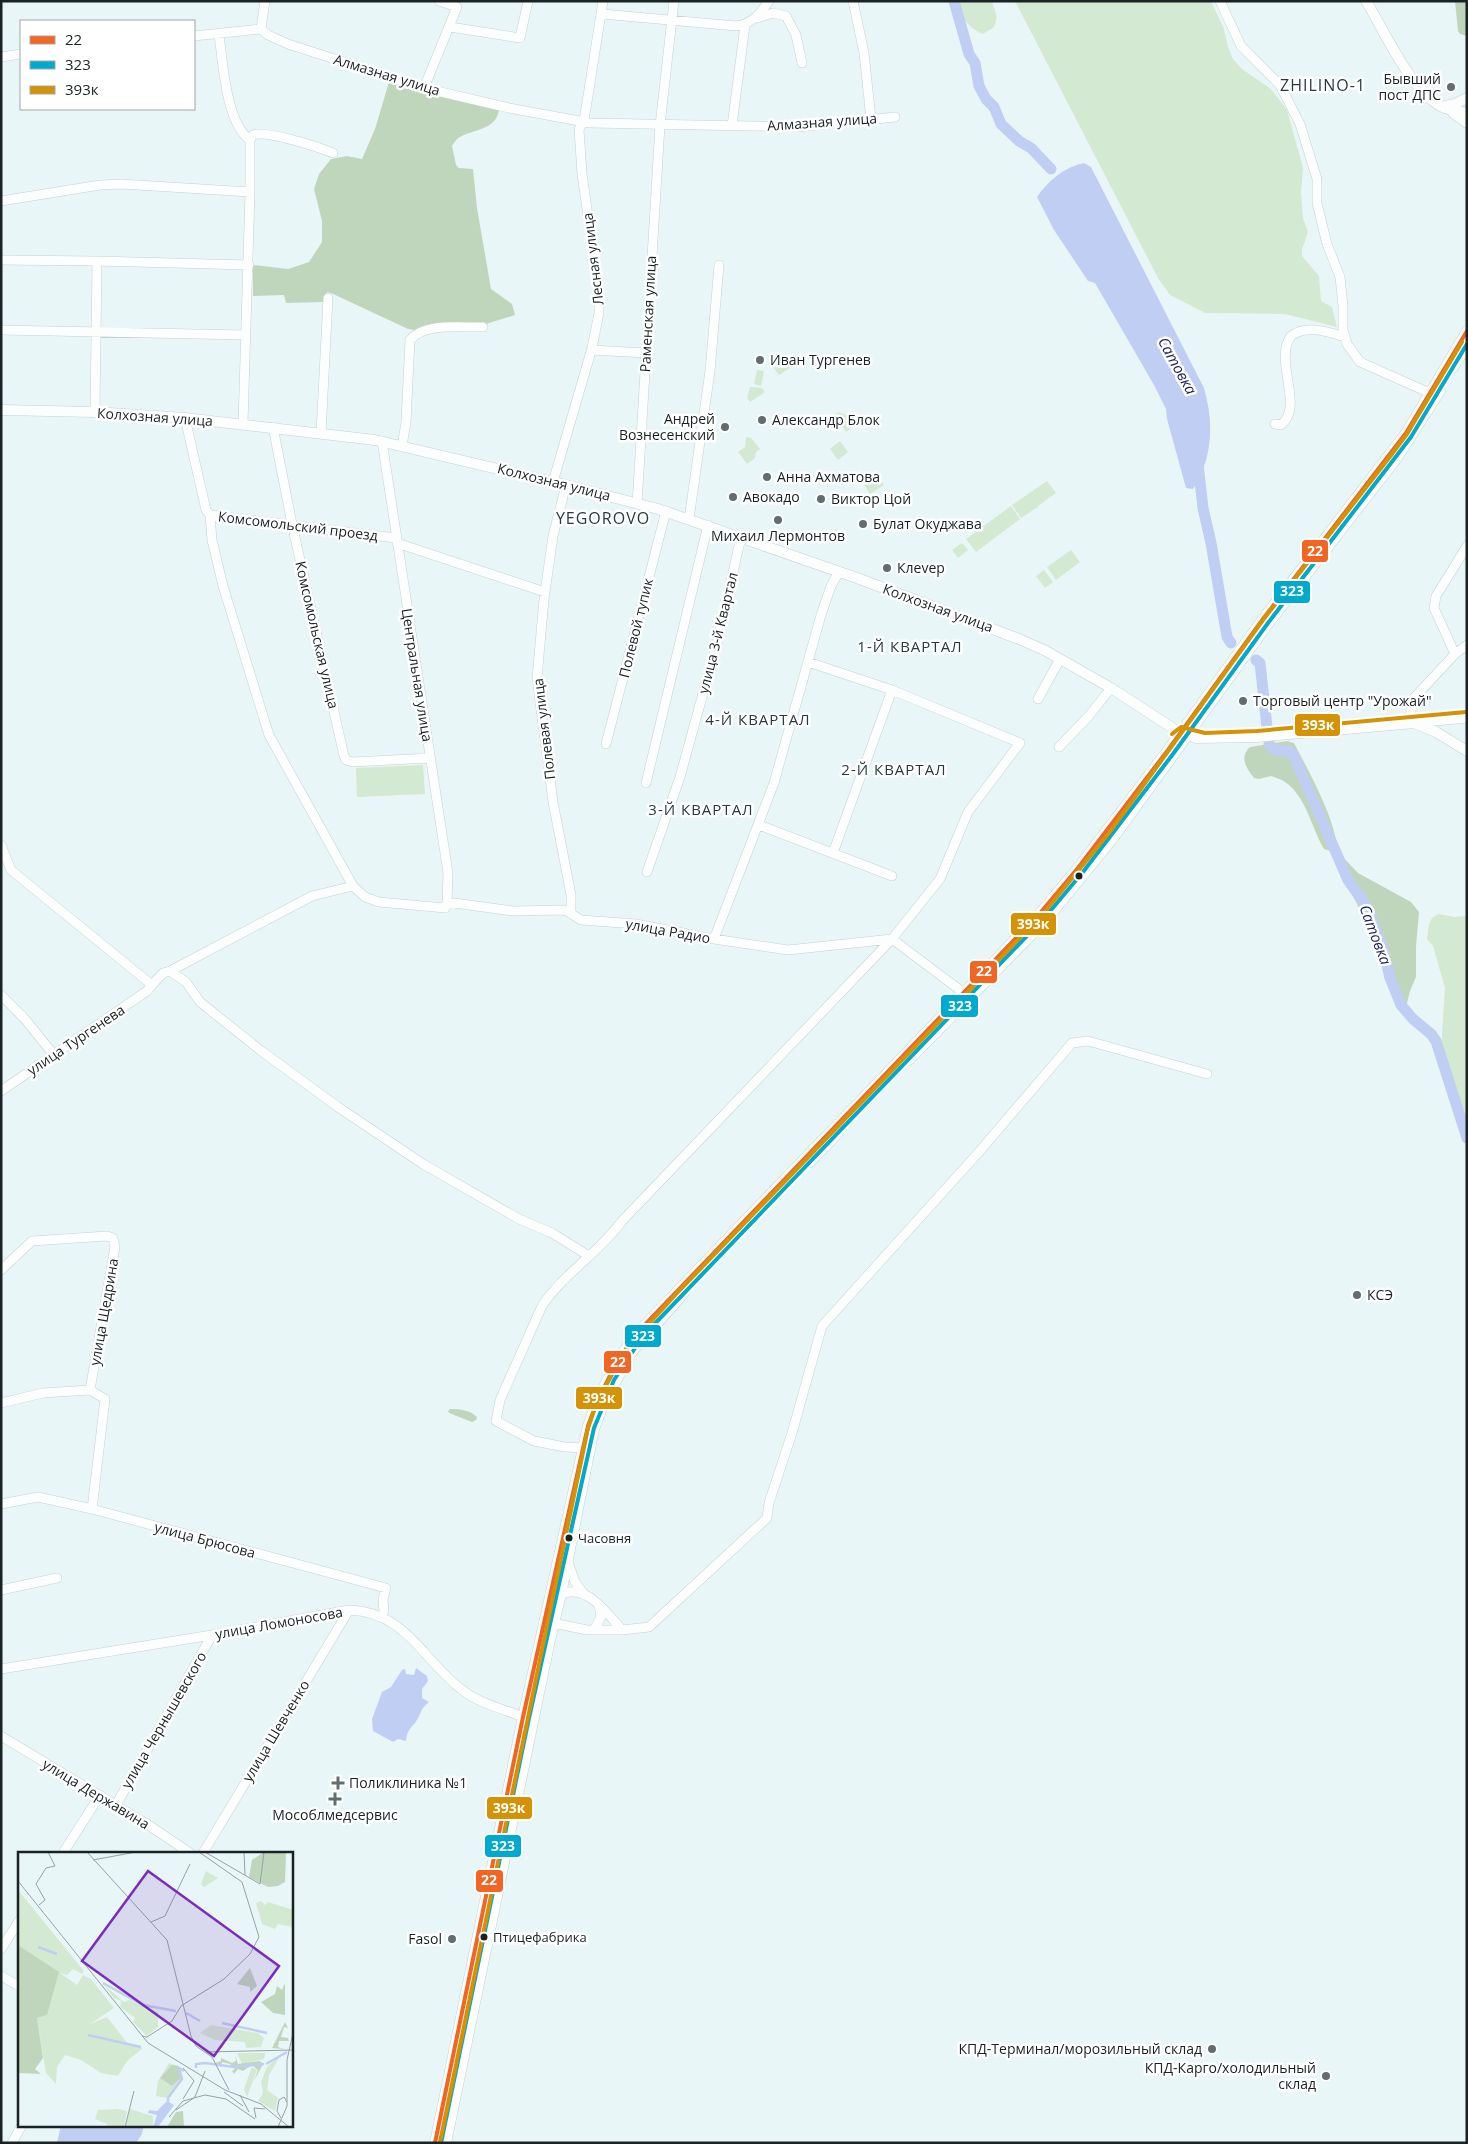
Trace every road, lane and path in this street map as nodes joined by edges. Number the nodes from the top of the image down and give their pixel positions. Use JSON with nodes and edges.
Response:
{"nodes":[{"id":1,"x":265,"y":1,"type":"edge"},
{"id":2,"x":439,"y":1,"type":"edge"},
{"id":3,"x":528,"y":1,"type":"edge"},
{"id":4,"x":603,"y":1,"type":"edge"},
{"id":5,"x":674,"y":1,"type":"edge"},
{"id":6,"x":769,"y":1,"type":"edge"},
{"id":7,"x":853,"y":1,"type":"edge"},
{"id":8,"x":1220,"y":1,"type":"edge"},
{"id":9,"x":1366,"y":1,"type":"edge"},
{"id":10,"x":458,"y":4,"type":"edge"},
{"id":11,"x":602,"y":14,"type":"junction"},
{"id":12,"x":757,"y":18,"type":"junction"},
{"id":13,"x":671,"y":21,"type":"junction"},
{"id":14,"x":745,"y":25,"type":"junction"},
{"id":15,"x":450,"y":27,"type":"junction"},
{"id":16,"x":261,"y":29,"type":"junction"},
{"id":17,"x":219,"y":34,"type":"junction"},
{"id":18,"x":195,"y":36,"type":"edge"},
{"id":19,"x":20,"y":54,"type":"edge"},
{"id":20,"x":1,"y":57,"type":"edge"},
{"id":21,"x":802,"y":62,"type":"dead end"},
{"id":22,"x":424,"y":88,"type":"junction"},
{"id":23,"x":1467,"y":98,"type":"edge"},
{"id":24,"x":1441,"y":106,"type":"junction"},
{"id":25,"x":1467,"y":113,"type":"edge"},
{"id":26,"x":895,"y":117,"type":"dead end"},
{"id":27,"x":871,"y":119,"type":"junction"},
{"id":28,"x":584,"y":121,"type":"junction"},
{"id":29,"x":1467,"y":122,"type":"edge"},
{"id":30,"x":660,"y":125,"type":"junction"},
{"id":31,"x":732,"y":126,"type":"junction"},
{"id":32,"x":250,"y":140,"type":"junction"},
{"id":33,"x":333,"y":153,"type":"dead end"},
{"id":34,"x":250,"y":192,"type":"junction"},
{"id":35,"x":1,"y":202,"type":"edge"},
{"id":36,"x":1,"y":260,"type":"edge"},
{"id":37,"x":97,"y":261,"type":"junction"},
{"id":38,"x":249,"y":265,"type":"junction"},
{"id":39,"x":719,"y":265,"type":"dead end"},
{"id":40,"x":328,"y":298,"type":"dead end"},
{"id":41,"x":483,"y":327,"type":"dead end"},
{"id":42,"x":1,"y":330,"type":"edge"},
{"id":43,"x":1467,"y":331,"type":"edge"},
{"id":44,"x":95,"y":332,"type":"junction"},
{"id":45,"x":246,"y":336,"type":"junction"},
{"id":46,"x":1345,"y":337,"type":"junction"},
{"id":47,"x":1467,"y":345,"type":"edge"},
{"id":48,"x":592,"y":350,"type":"junction"},
{"id":49,"x":646,"y":353,"type":"junction"},
{"id":50,"x":1430,"y":393,"type":"junction"},
{"id":51,"x":1,"y":410,"type":"edge"},
{"id":52,"x":95,"y":412,"type":"junction"},
{"id":53,"x":185,"y":418,"type":"junction"},
{"id":54,"x":243,"y":424,"type":"junction"},
{"id":55,"x":1275,"y":424,"type":"dead end"},
{"id":56,"x":273,"y":427,"type":"junction"},
{"id":57,"x":321,"y":433,"type":"junction"},
{"id":58,"x":382,"y":441,"type":"junction"},
{"id":59,"x":402,"y":446,"type":"junction"},
{"id":60,"x":553,"y":482,"type":"junction"},
{"id":61,"x":566,"y":485,"type":"junction"},
{"id":62,"x":637,"y":504,"type":"junction"},
{"id":63,"x":666,"y":511,"type":"junction"},
{"id":64,"x":210,"y":515,"type":"junction"},
{"id":65,"x":689,"y":519,"type":"junction"},
{"id":66,"x":292,"y":524,"type":"junction"},
{"id":67,"x":708,"y":525,"type":"junction"},
{"id":68,"x":741,"y":537,"type":"junction"},
{"id":69,"x":396,"y":540,"type":"junction"},
{"id":70,"x":1467,"y":546,"type":"edge"},
{"id":71,"x":839,"y":572,"type":"junction"},
{"id":72,"x":545,"y":592,"type":"junction"},
{"id":73,"x":1467,"y":645,"type":"edge"},
{"id":74,"x":1455,"y":654,"type":"junction"},
{"id":75,"x":1060,"y":659,"type":"junction"},
{"id":76,"x":808,"y":662,"type":"junction"},
{"id":77,"x":1111,"y":688,"type":"junction"},
{"id":78,"x":892,"y":690,"type":"junction"},
{"id":79,"x":1038,"y":699,"type":"dead end"},
{"id":80,"x":1467,"y":718,"type":"edge"},
{"id":81,"x":1412,"y":723,"type":"junction"},
{"id":82,"x":1184,"y":734,"type":"junction"},
{"id":83,"x":606,"y":744,"type":"dead end"},
{"id":84,"x":1059,"y":747,"type":"dead end"},
{"id":85,"x":1467,"y":751,"type":"edge"},
{"id":86,"x":430,"y":758,"type":"junction"},
{"id":87,"x":646,"y":783,"type":"dead end"},
{"id":88,"x":759,"y":825,"type":"junction"},
{"id":89,"x":1,"y":845,"type":"edge"},
{"id":90,"x":833,"y":853,"type":"junction"},
{"id":91,"x":1,"y":865,"type":"edge"},
{"id":92,"x":11,"y":870,"type":"junction"},
{"id":93,"x":647,"y":872,"type":"dead end"},
{"id":94,"x":892,"y":876,"type":"dead end"},
{"id":95,"x":353,"y":886,"type":"junction"},
{"id":96,"x":446,"y":905,"type":"junction"},
{"id":97,"x":571,"y":914,"type":"junction"},
{"id":98,"x":714,"y":939,"type":"junction"},
{"id":99,"x":892,"y":939,"type":"junction"},
{"id":100,"x":170,"y":971,"type":"junction"},
{"id":101,"x":151,"y":987,"type":"junction"},
{"id":102,"x":964,"y":994,"type":"junction"},
{"id":103,"x":1,"y":995,"type":"edge"},
{"id":104,"x":54,"y":1055,"type":"junction"},
{"id":105,"x":1207,"y":1074,"type":"dead end"},
{"id":106,"x":1,"y":1091,"type":"edge"},
{"id":107,"x":589,"y":1256,"type":"junction"},
{"id":108,"x":1,"y":1270,"type":"edge"},
{"id":109,"x":90,"y":1390,"type":"junction"},
{"id":110,"x":1,"y":1403,"type":"edge"},
{"id":111,"x":583,"y":1448,"type":"junction"},
{"id":112,"x":1,"y":1504,"type":"edge"},
{"id":113,"x":92,"y":1509,"type":"junction"},
{"id":114,"x":568,"y":1562,"type":"junction"},
{"id":115,"x":57,"y":1578,"type":"dead end"},
{"id":116,"x":1,"y":1590,"type":"edge"},
{"id":117,"x":584,"y":1593,"type":"junction"},
{"id":118,"x":561,"y":1594,"type":"junction"},
{"id":119,"x":550,"y":1601,"type":"junction"},
{"id":120,"x":599,"y":1605,"type":"junction"},
{"id":121,"x":349,"y":1610,"type":"junction"},
{"id":122,"x":382,"y":1613,"type":"junction"},
{"id":123,"x":550,"y":1622,"type":"junction"},
{"id":124,"x":594,"y":1630,"type":"junction"},
{"id":125,"x":622,"y":1630,"type":"junction"},
{"id":126,"x":212,"y":1636,"type":"junction"},
{"id":127,"x":1,"y":1670,"type":"edge"},
{"id":128,"x":524,"y":1717,"type":"junction"},
{"id":129,"x":1,"y":1736,"type":"edge"},
{"id":130,"x":100,"y":1795,"type":"junction"},
{"id":131,"x":116,"y":1805,"type":"junction"},
{"id":132,"x":64,"y":1852,"type":"edge"},
{"id":133,"x":188,"y":1852,"type":"edge"},
{"id":134,"x":204,"y":1852,"type":"edge"},
{"id":135,"x":18,"y":1923,"type":"edge"},
{"id":136,"x":1,"y":1949,"type":"edge"},
{"id":137,"x":1,"y":1976,"type":"edge"},
{"id":138,"x":18,"y":1985,"type":"edge"},
{"id":139,"x":21,"y":2126,"type":"edge"},
{"id":140,"x":12,"y":2143,"type":"edge"},
{"id":141,"x":435,"y":2143,"type":"edge"},
{"id":142,"x":446,"y":2143,"type":"edge"}],
"edges":[{"from":1,"to":16,"type":"street"},
{"from":2,"to":10,"type":"street"},
{"from":3,"to":15,"type":"street"},
{"from":4,"to":11,"type":"street","name":"Лесная улица"},
{"from":5,"to":13,"type":"street","name":"Раменская улица"},
{"from":6,"to":12,"type":"street"},
{"from":7,"to":27,"type":"street"},
{"from":8,"to":46,"type":"street"},
{"from":9,"to":24,"type":"main road"},
{"from":10,"to":15,"type":"street"},
{"from":11,"to":13,"type":"street"},
{"from":11,"to":28,"type":"street","name":"Лесная улица"},
{"from":12,"to":14,"type":"street"},
{"from":12,"to":21,"type":"street"},
{"from":13,"to":14,"type":"street"},
{"from":13,"to":30,"type":"street","name":"Раменская улица"},
{"from":14,"to":31,"type":"street"},
{"from":15,"to":22,"type":"street"},
{"from":16,"to":17,"type":"street"},
{"from":16,"to":22,"type":"street","name":"Алмазная улица"},
{"from":17,"to":18,"type":"street"},
{"from":17,"to":32,"type":"street"},
{"from":19,"to":20,"type":"street"},
{"from":22,"to":28,"type":"street","name":"Алмазная улица"},
{"from":23,"to":24,"type":"main road"},
{"from":24,"to":25,"type":"main road"},
{"from":24,"to":29,"type":"main road"},
{"from":26,"to":27,"type":"street","name":"Алмазная улица"},
{"from":27,"to":31,"type":"street","name":"Алмазная улица"},
{"from":28,"to":30,"type":"street","name":"Алмазная улица"},
{"from":28,"to":48,"type":"street","name":"Лесная улица"},
{"from":30,"to":31,"type":"street","name":"Алмазная улица"},
{"from":30,"to":49,"type":"street","name":"Раменская улица"},
{"from":32,"to":33,"type":"street"},
{"from":32,"to":34,"type":"street"},
{"from":34,"to":35,"type":"street"},
{"from":34,"to":38,"type":"street"},
{"from":36,"to":37,"type":"street"},
{"from":37,"to":38,"type":"street"},
{"from":37,"to":44,"type":"street"},
{"from":38,"to":45,"type":"street"},
{"from":39,"to":65,"type":"street"},
{"from":40,"to":57,"type":"street"},
{"from":41,"to":59,"type":"street"},
{"from":42,"to":44,"type":"street"},
{"from":43,"to":50,"type":"main road"},
{"from":44,"to":45,"type":"street"},
{"from":44,"to":52,"type":"street"},
{"from":45,"to":54,"type":"street"},
{"from":46,"to":50,"type":"street"},
{"from":46,"to":55,"type":"street"},
{"from":47,"to":82,"type":"main road"},
{"from":48,"to":49,"type":"street"},
{"from":48,"to":60,"type":"street","name":"Лесная улица"},
{"from":49,"to":62,"type":"street","name":"Раменская улица"},
{"from":50,"to":82,"type":"main road"},
{"from":51,"to":52,"type":"main road","name":"Колхозная улица"},
{"from":52,"to":53,"type":"main road","name":"Колхозная улица"},
{"from":53,"to":54,"type":"main road","name":"Колхозная улица"},
{"from":53,"to":64,"type":"street","name":"Комсомольский проезд"},
{"from":54,"to":56,"type":"main road","name":"Колхозная улица"},
{"from":56,"to":57,"type":"main road","name":"Колхозная улица"},
{"from":56,"to":66,"type":"street","name":"Комсомольская улица"},
{"from":57,"to":58,"type":"main road","name":"Колхозная улица"},
{"from":58,"to":59,"type":"main road","name":"Колхозная улица"},
{"from":58,"to":69,"type":"street","name":"Центральная улица"},
{"from":59,"to":60,"type":"main road","name":"Колхозная улица"},
{"from":60,"to":61,"type":"main road","name":"Колхозная улица"},
{"from":61,"to":62,"type":"main road","name":"Колхозная улица"},
{"from":61,"to":72,"type":"street","name":"Полевая улица"},
{"from":62,"to":63,"type":"main road","name":"Колхозная улица"},
{"from":63,"to":65,"type":"main road","name":"Колхозная улица"},
{"from":63,"to":83,"type":"street","name":"Полевой тупик"},
{"from":64,"to":66,"type":"street","name":"Комсомольский проезд"},
{"from":64,"to":95,"type":"street"},
{"from":65,"to":67,"type":"main road","name":"Колхозная улица"},
{"from":66,"to":69,"type":"street","name":"Комсомольский проезд"},
{"from":66,"to":86,"type":"street","name":"Комсомольская улица"},
{"from":67,"to":68,"type":"main road","name":"Колхозная улица"},
{"from":67,"to":87,"type":"street"},
{"from":68,"to":71,"type":"main road","name":"Колхозная улица"},
{"from":68,"to":93,"type":"street","name":"улица 3-й Квартал"},
{"from":69,"to":72,"type":"street","name":"Комсомольский проезд"},
{"from":69,"to":86,"type":"street","name":"Центральная улица"},
{"from":70,"to":74,"type":"street"},
{"from":71,"to":75,"type":"main road","name":"Колхозная улица"},
{"from":71,"to":76,"type":"street"},
{"from":72,"to":97,"type":"street","name":"Полевая улица"},
{"from":73,"to":74,"type":"street"},
{"from":74,"to":81,"type":"street"},
{"from":75,"to":77,"type":"main road","name":"Колхозная улица"},
{"from":75,"to":79,"type":"street"},
{"from":76,"to":78,"type":"street"},
{"from":76,"to":88,"type":"street"},
{"from":77,"to":82,"type":"main road","name":"Колхозная улица"},
{"from":77,"to":84,"type":"street"},
{"from":78,"to":90,"type":"street"},
{"from":78,"to":99,"type":"street"},
{"from":80,"to":81,"type":"street"},
{"from":81,"to":82,"type":"main road"},
{"from":81,"to":85,"type":"main road"},
{"from":82,"to":102,"type":"main road"},
{"from":82,"to":114,"type":"main road"},
{"from":86,"to":96,"type":"street","name":"Центральная улица"},
{"from":88,"to":90,"type":"street"},
{"from":88,"to":98,"type":"street"},
{"from":89,"to":92,"type":"street"},
{"from":90,"to":94,"type":"street"},
{"from":91,"to":92,"type":"street"},
{"from":92,"to":101,"type":"street"},
{"from":95,"to":96,"type":"street","name":"улица Радио"},
{"from":95,"to":100,"type":"street","name":"улица Тургенева"},
{"from":96,"to":97,"type":"street","name":"улица Радио"},
{"from":97,"to":98,"type":"street","name":"улица Радио"},
{"from":98,"to":99,"type":"street","name":"улица Радио"},
{"from":99,"to":102,"type":"street"},
{"from":99,"to":107,"type":"street"},
{"from":100,"to":101,"type":"street","name":"улица Тургенева"},
{"from":100,"to":107,"type":"street"},
{"from":101,"to":104,"type":"street","name":"улица Тургенева"},
{"from":102,"to":111,"type":"main road"},
{"from":103,"to":104,"type":"street"},
{"from":104,"to":106,"type":"street","name":"улица Тургенева"},
{"from":105,"to":125,"type":"street"},
{"from":107,"to":111,"type":"street"},
{"from":108,"to":109,"type":"street","name":"улица Щедрина"},
{"from":109,"to":110,"type":"street"},
{"from":109,"to":113,"type":"street"},
{"from":111,"to":119,"type":"main road"},
{"from":112,"to":113,"type":"street","name":"улица Брюсова"},
{"from":113,"to":122,"type":"street","name":"улица Брюсова"},
{"from":114,"to":117,"type":"street"},
{"from":114,"to":118,"type":"main road"},
{"from":115,"to":116,"type":"street"},
{"from":117,"to":118,"type":"street"},
{"from":117,"to":120,"type":"street"},
{"from":118,"to":119,"type":"street"},
{"from":118,"to":123,"type":"main road"},
{"from":119,"to":123,"type":"main road"},
{"from":120,"to":124,"type":"street"},
{"from":120,"to":125,"type":"street"},
{"from":121,"to":122,"type":"street","name":"улица Ломоносова"},
{"from":121,"to":126,"type":"street","name":"улица Ломоносова"},
{"from":121,"to":134,"type":"street","name":"улица Шевченко"},
{"from":122,"to":128,"type":"street","name":"улица Ломоносова"},
{"from":123,"to":124,"type":"street"},
{"from":123,"to":128,"type":"main road"},
{"from":123,"to":142,"type":"main road"},
{"from":124,"to":125,"type":"street"},
{"from":126,"to":127,"type":"street","name":"улица Ломоносова"},
{"from":126,"to":131,"type":"street","name":"улица Чернышевского"},
{"from":128,"to":141,"type":"main road"},
{"from":129,"to":130,"type":"street","name":"улица Державина"},
{"from":130,"to":131,"type":"street","name":"улица Державина"},
{"from":130,"to":132,"type":"street"},
{"from":131,"to":133,"type":"street","name":"улица Державина"},
{"from":135,"to":136,"type":"street"},
{"from":137,"to":138,"type":"street"},
{"from":139,"to":140,"type":"street"}]}
